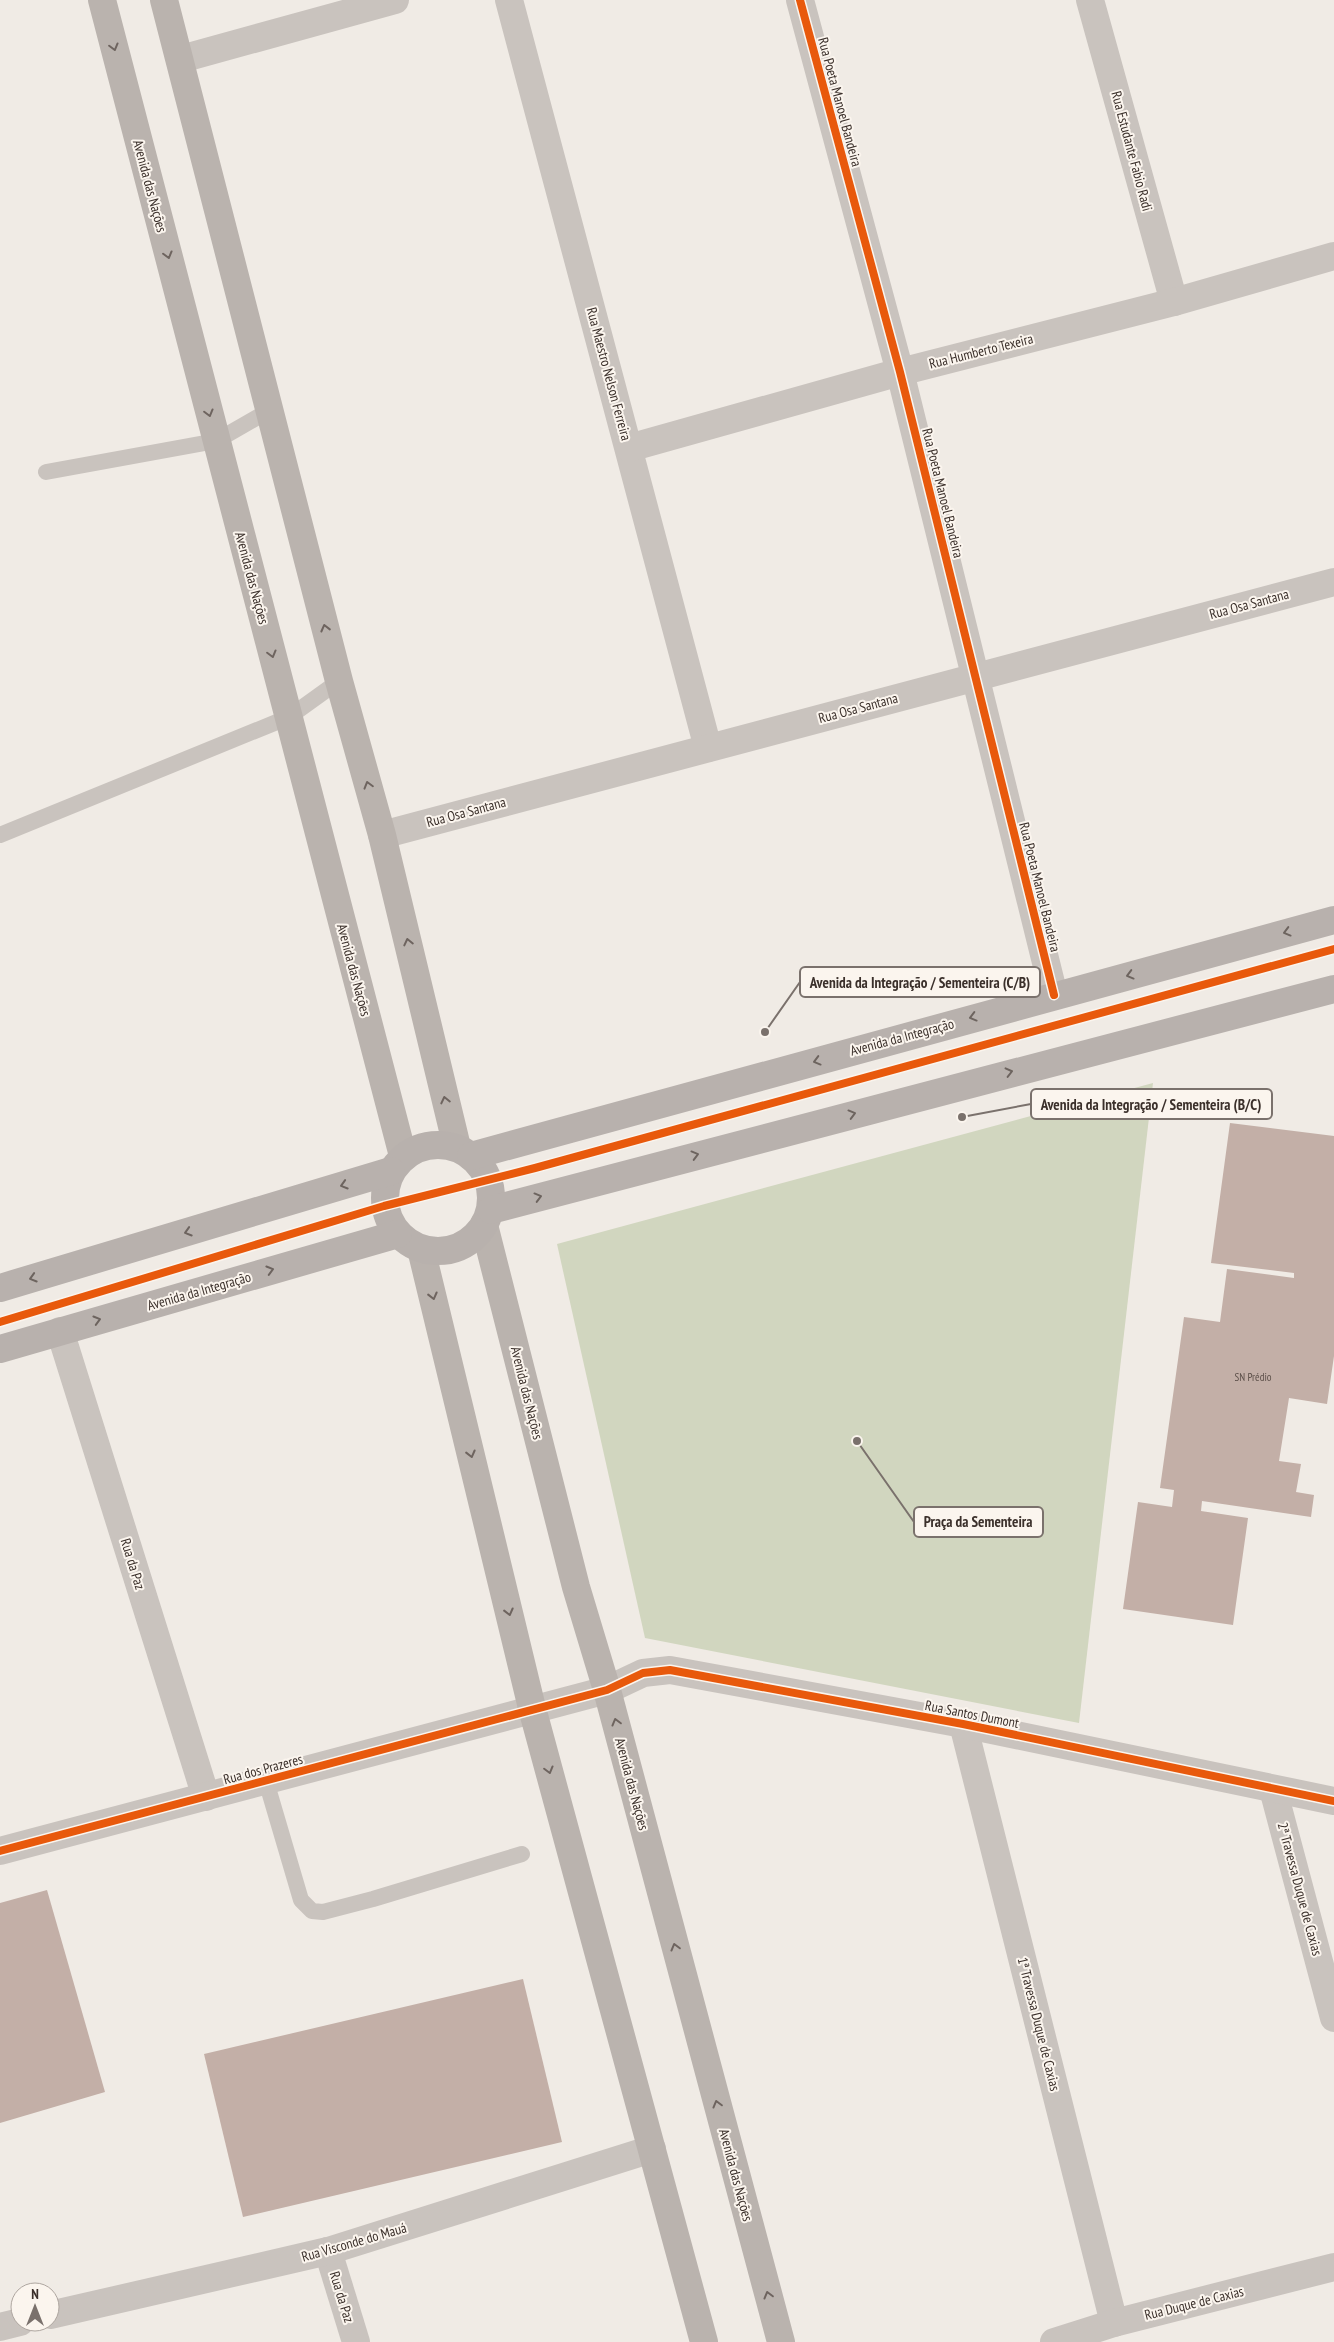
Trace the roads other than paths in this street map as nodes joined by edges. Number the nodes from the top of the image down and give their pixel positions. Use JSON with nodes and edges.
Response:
{"nodes":[{"id":1,"x":102,"y":0,"type":"edge"},
{"id":2,"x":164,"y":0,"type":"edge"},
{"id":3,"x":395,"y":0,"type":"edge"},
{"id":4,"x":509,"y":0,"type":"edge"},
{"id":5,"x":800,"y":0,"type":"edge"},
{"id":6,"x":1090,"y":0,"type":"edge"},
{"id":7,"x":181,"y":59,"type":"junction"},
{"id":8,"x":1334,"y":256,"type":"edge"},
{"id":9,"x":1174,"y":302,"type":"junction"},
{"id":10,"x":900,"y":372,"type":"junction"},
{"id":11,"x":270,"y":410,"type":"junction"},
{"id":12,"x":216,"y":441,"type":"junction"},
{"id":13,"x":629,"y":448,"type":"junction"},
{"id":14,"x":46,"y":472,"type":"dead end"},
{"id":15,"x":1334,"y":582,"type":"edge"},
{"id":16,"x":976,"y":676,"type":"junction"},
{"id":17,"x":338,"y":681,"type":"junction"},
{"id":18,"x":289,"y":717,"type":"junction"},
{"id":19,"x":708,"y":748,"type":"junction"},
{"id":20,"x":0,"y":835,"type":"edge"},
{"id":21,"x":382,"y":835,"type":"junction"},
{"id":22,"x":1334,"y":920,"type":"edge"},
{"id":23,"x":1334,"y":989,"type":"edge"},
{"id":24,"x":1054,"y":995,"type":"junction"},
{"id":25,"x":464,"y":1152,"type":"junction"},
{"id":26,"x":397,"y":1163,"type":"junction"},
{"id":27,"x":488,"y":1217,"type":"junction"},
{"id":28,"x":398,"y":1234,"type":"junction"},
{"id":29,"x":422,"y":1249,"type":"junction"},
{"id":30,"x":0,"y":1288,"type":"edge"},
{"id":31,"x":60,"y":1331,"type":"junction"},
{"id":32,"x":0,"y":1348,"type":"edge"},
{"id":33,"x":607,"y":1690,"type":"junction"},
{"id":34,"x":532,"y":1708,"type":"junction"},
{"id":35,"x":963,"y":1724,"type":"junction"},
{"id":36,"x":266,"y":1781,"type":"junction"},
{"id":37,"x":1273,"y":1789,"type":"junction"},
{"id":38,"x":206,"y":1797,"type":"junction"},
{"id":39,"x":1334,"y":1801,"type":"edge"},
{"id":40,"x":0,"y":1850,"type":"edge"},
{"id":41,"x":522,"y":1854,"type":"dead end"},
{"id":42,"x":1334,"y":2018,"type":"edge"},
{"id":43,"x":652,"y":2148,"type":"junction"},
{"id":44,"x":328,"y":2251,"type":"junction"},
{"id":45,"x":1334,"y":2267,"type":"edge"},
{"id":46,"x":60,"y":2313,"type":"edge"},
{"id":47,"x":1114,"y":2323,"type":"junction"},
{"id":48,"x":356,"y":2342,"type":"edge"},
{"id":49,"x":704,"y":2342,"type":"edge"},
{"id":50,"x":780,"y":2342,"type":"edge"},
{"id":51,"x":1054,"y":2342,"type":"edge"}],
"edges":[{"from":1,"to":12,"type":"main road","name":"Avenida das Nações","one_way":true},
{"from":2,"to":7,"type":"main road"},
{"from":3,"to":7,"type":"street"},
{"from":4,"to":13,"type":"street","name":"Rua Maestro Nelson Ferreira"},
{"from":5,"to":10,"type":"street","name":"Rua Poeta Manoel Bandeira"},
{"from":6,"to":9,"type":"street","name":"Rua Estudante Fabio Radi"},
{"from":7,"to":11,"type":"main road"},
{"from":8,"to":9,"type":"street","name":"Rua Humberto Texeira"},
{"from":9,"to":10,"type":"street","name":"Rua Humberto Texeira"},
{"from":10,"to":13,"type":"street","name":"Rua Humberto Texeira"},
{"from":10,"to":16,"type":"street","name":"Rua Poeta Manoel Bandeira"},
{"from":11,"to":12,"type":"lane"},
{"from":17,"to":11,"type":"main road","one_way":true},
{"from":12,"to":14,"type":"lane"},
{"from":12,"to":18,"type":"main road","name":"Avenida das Nações","one_way":true},
{"from":13,"to":19,"type":"street","name":"Rua Maestro Nelson Ferreira"},
{"from":15,"to":16,"type":"street","name":"Rua Osa Santana"},
{"from":16,"to":19,"type":"street","name":"Rua Osa Santana"},
{"from":16,"to":24,"type":"street","name":"Rua Poeta Manoel Bandeira"},
{"from":17,"to":18,"type":"lane"},
{"from":21,"to":17,"type":"main road","one_way":true},
{"from":18,"to":20,"type":"lane"},
{"from":18,"to":26,"type":"main road","name":"Avenida das Nações"},
{"from":19,"to":21,"type":"street","name":"Rua Osa Santana"},
{"from":25,"to":21,"type":"main road","one_way":true},
{"from":22,"to":24,"type":"main road","name":"Avenida da Integração","one_way":true},
{"from":27,"to":23,"type":"main road","one_way":true},
{"from":24,"to":25,"type":"main road","name":"Avenida da Integração","one_way":true},
{"from":25,"to":26,"type":"main road"},
{"from":25,"to":27,"type":"main road"},
{"from":26,"to":28,"type":"main road"},
{"from":26,"to":30,"type":"main road","one_way":true},
{"from":27,"to":29,"type":"main road"},
{"from":27,"to":33,"type":"main road","name":"Avenida das Nações"},
{"from":28,"to":29,"type":"main road"},
{"from":31,"to":28,"type":"main road","name":"Avenida da Integração","one_way":true},
{"from":29,"to":34,"type":"main road","one_way":true},
{"from":31,"to":32,"type":"main road","name":"Avenida da Integração"},
{"from":31,"to":38,"type":"street","name":"Rua da Paz"},
{"from":33,"to":34,"type":"street","name":"Rua Santos Dumont"},
{"from":33,"to":35,"type":"street","name":"Rua Santos Dumont"},
{"from":50,"to":33,"type":"main road","name":"Avenida das Nações","one_way":true},
{"from":34,"to":36,"type":"street","name":"Rua dos Prazeres"},
{"from":34,"to":43,"type":"main road","one_way":true},
{"from":35,"to":37,"type":"street","name":"Rua Santos Dumont"},
{"from":35,"to":47,"type":"street","name":"1ª Travessa Duque de Caxias"},
{"from":36,"to":38,"type":"street","name":"Rua dos Prazeres"},
{"from":36,"to":41,"type":"lane"},
{"from":37,"to":39,"type":"street","name":"Rua Santos Dumont"},
{"from":37,"to":42,"type":"street","name":"2ª Travessa Duque de Caxias"},
{"from":38,"to":40,"type":"street","name":"Rua dos Prazeres"},
{"from":43,"to":44,"type":"street","name":"Rua Visconde do Mauá"},
{"from":43,"to":49,"type":"main road"},
{"from":44,"to":46,"type":"street","name":"Rua Visconde do Mauá"},
{"from":44,"to":48,"type":"street","name":"Rua da Paz"},
{"from":45,"to":47,"type":"street","name":"Rua Duque de Caxias"},
{"from":47,"to":51,"type":"street","name":"Rua Duque de Caxias"}]}
